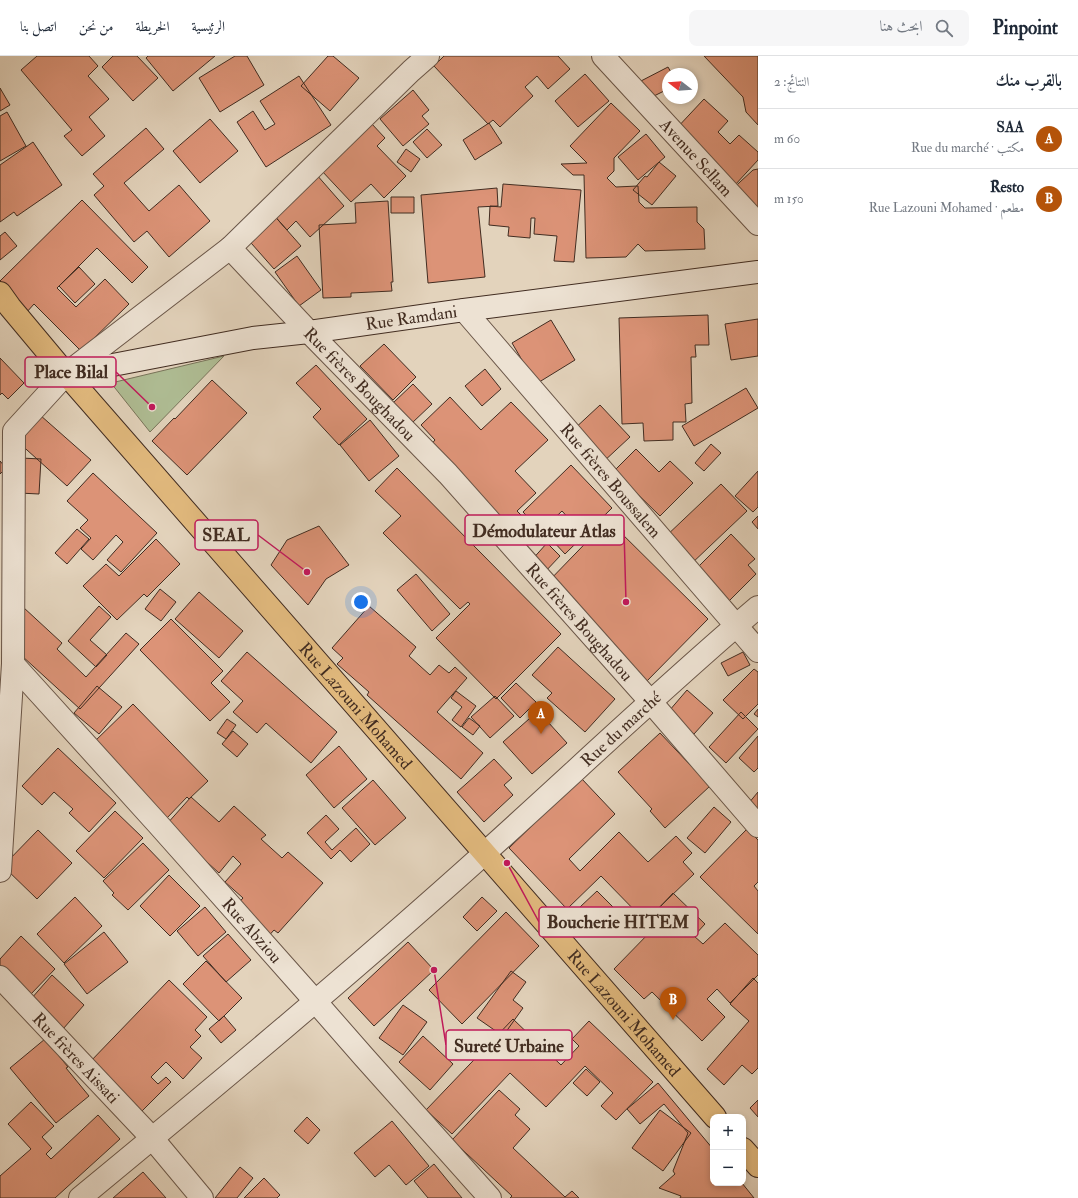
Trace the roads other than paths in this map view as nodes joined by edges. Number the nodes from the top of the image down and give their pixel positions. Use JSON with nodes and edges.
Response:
{"nodes":[{"id":1,"x":428,"y":56,"type":"edge"},
{"id":2,"x":603,"y":56,"type":"edge"},
{"id":3,"x":406,"y":63,"type":"edge"},
{"id":4,"x":758,"y":224,"type":"edge"},
{"id":5,"x":230,"y":248,"type":"junction"},
{"id":6,"x":758,"y":272,"type":"edge"},
{"id":7,"x":0,"y":292,"type":"edge"},
{"id":8,"x":464,"y":310,"type":"junction"},
{"id":9,"x":309,"y":332,"type":"junction"},
{"id":10,"x":66,"y":374,"type":"junction"},
{"id":11,"x":758,"y":607,"type":"edge"},
{"id":12,"x":736,"y":626,"type":"junction"},
{"id":13,"x":758,"y":651,"type":"edge"},
{"id":14,"x":13,"y":664,"type":"junction"},
{"id":15,"x":650,"y":701,"type":"junction"},
{"id":16,"x":758,"y":826,"type":"edge"},
{"id":17,"x":485,"y":853,"type":"junction"},
{"id":18,"x":0,"y":871,"type":"edge"},
{"id":19,"x":0,"y":977,"type":"edge"},
{"id":20,"x":315,"y":1001,"type":"junction"},
{"id":21,"x":712,"y":1114,"type":"edge"},
{"id":22,"x":152,"y":1138,"type":"junction"},
{"id":23,"x":744,"y":1150,"type":"edge"},
{"id":24,"x":758,"y":1166,"type":"edge"},
{"id":25,"x":80,"y":1198,"type":"edge"},
{"id":26,"x":202,"y":1198,"type":"edge"},
{"id":27,"x":490,"y":1198,"type":"edge"}],
"edges":[{"from":1,"to":3,"type":"street"},
{"from":2,"to":4,"type":"street","name":"Avenue Sellam"},
{"from":3,"to":5,"type":"street"},
{"from":5,"to":9,"type":"street","name":"Rue frères Boughadou"},
{"from":5,"to":10,"type":"street"},
{"from":6,"to":8,"type":"street","name":"Rue Ramdani"},
{"from":7,"to":10,"type":"main road","name":"Rue Lazouni Mohamed"},
{"from":8,"to":9,"type":"street","name":"Rue Ramdani"},
{"from":8,"to":12,"type":"street","name":"Rue frères Boussalem"},
{"from":9,"to":10,"type":"street","name":"Rue Ramdani"},
{"from":9,"to":15,"type":"street","name":"Rue frères Boughadou"},
{"from":10,"to":14,"type":"street"},
{"from":10,"to":17,"type":"main road","name":"Rue Lazouni Mohamed"},
{"from":11,"to":12,"type":"street","name":"Rue du marché"},
{"from":12,"to":13,"type":"street","name":"Rue frères Boussalem"},
{"from":12,"to":15,"type":"street","name":"Rue du marché"},
{"from":14,"to":18,"type":"street"},
{"from":14,"to":20,"type":"street","name":"Rue Abziou"},
{"from":15,"to":16,"type":"street","name":"Rue frères Boughadou"},
{"from":15,"to":17,"type":"street","name":"Rue du marché"},
{"from":17,"to":20,"type":"street","name":"Rue du marché"},
{"from":17,"to":21,"type":"main road","name":"Rue Lazouni Mohamed"},
{"from":19,"to":22,"type":"street","name":"Rue frères Aissati"},
{"from":20,"to":22,"type":"street","name":"Rue du marché"},
{"from":20,"to":27,"type":"street","name":"Rue Abziou"},
{"from":22,"to":25,"type":"street","name":"Rue du marché"},
{"from":22,"to":26,"type":"street","name":"Rue frères Aissati"},
{"from":23,"to":24,"type":"main road"}]}
